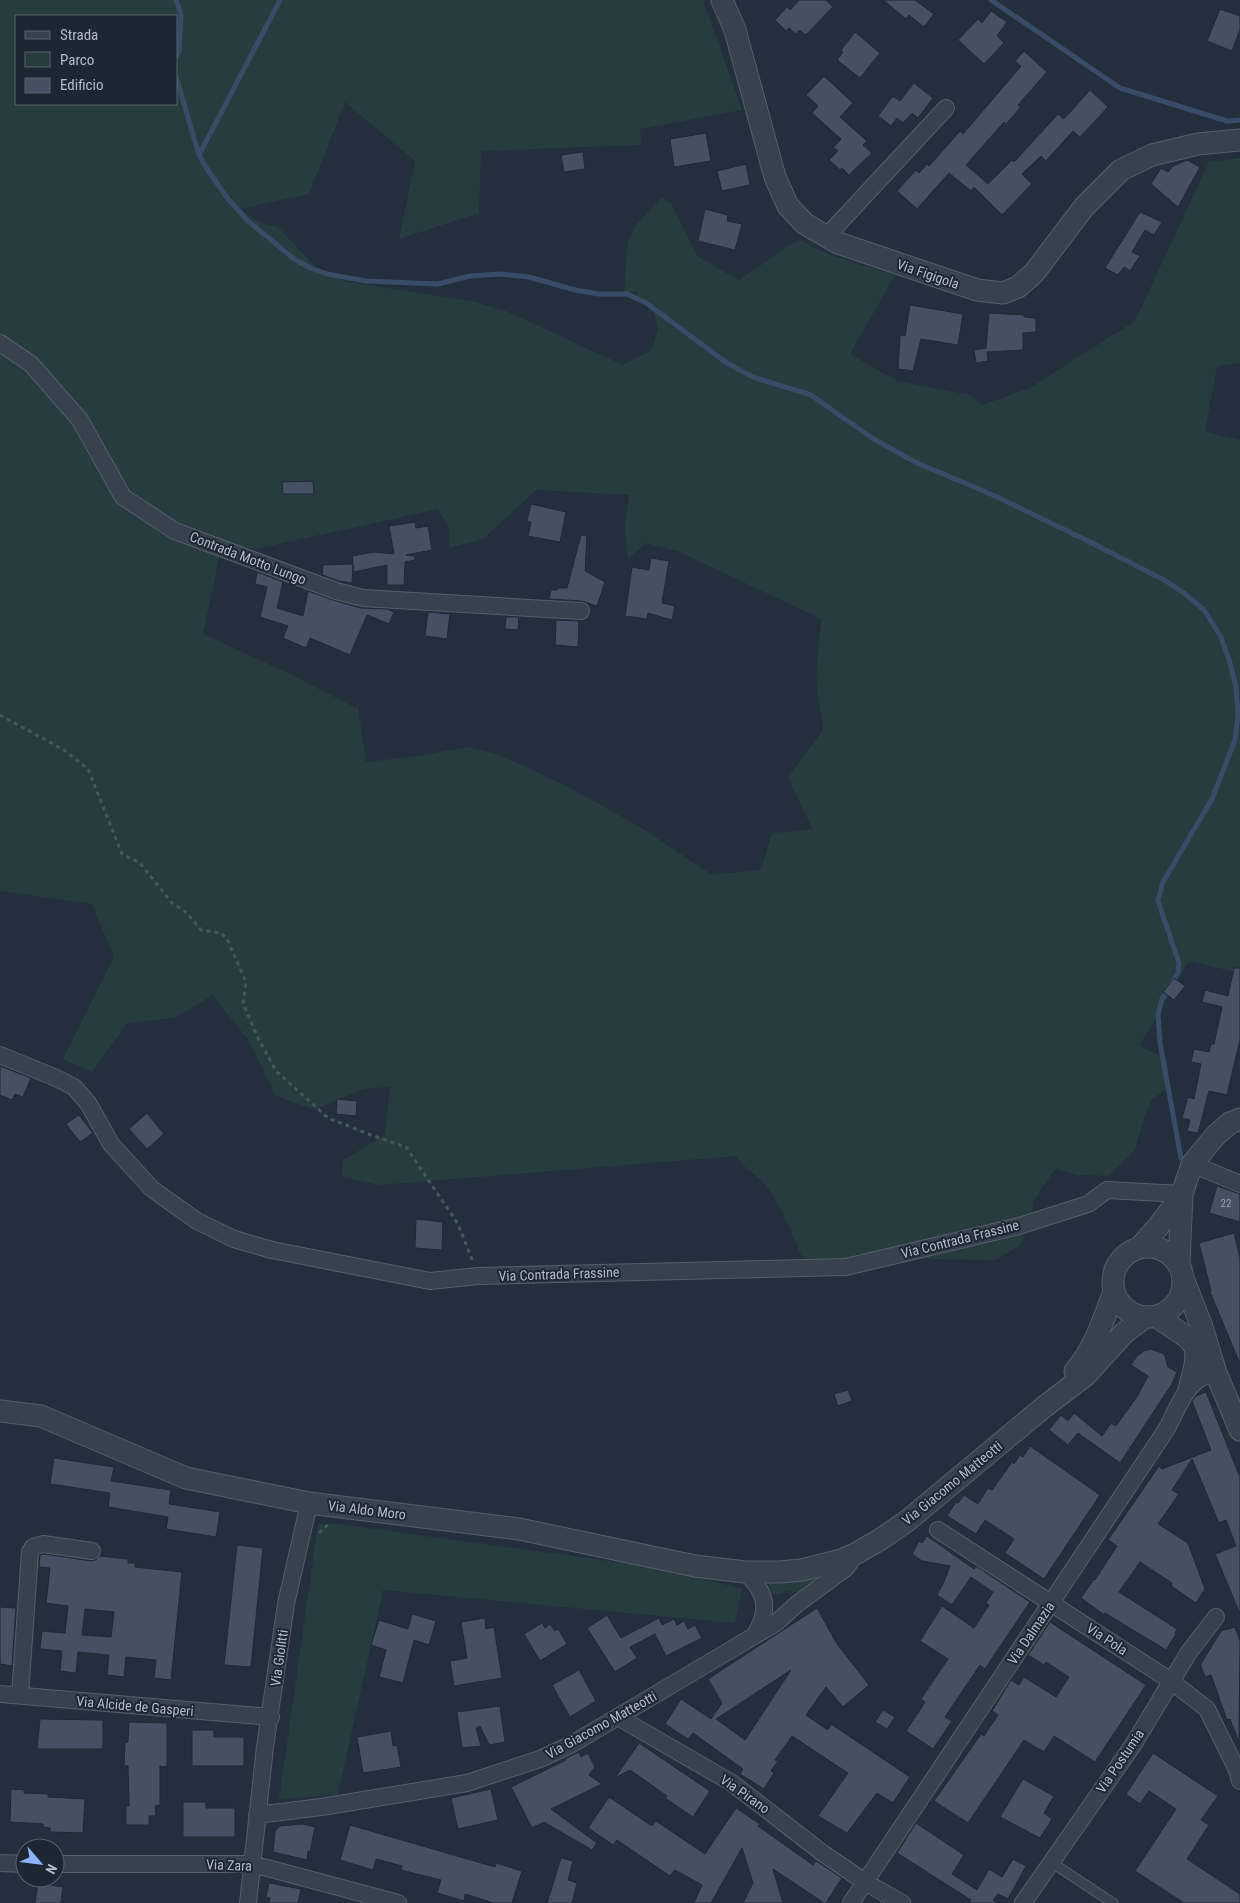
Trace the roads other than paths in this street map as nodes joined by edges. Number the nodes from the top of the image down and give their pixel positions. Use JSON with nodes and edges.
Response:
{"nodes":[{"id":1,"x":722,"y":0,"type":"edge"},
{"id":2,"x":946,"y":108,"type":"dead end"},
{"id":3,"x":1240,"y":140,"type":"edge"},
{"id":4,"x":826,"y":237,"type":"junction"},
{"id":5,"x":0,"y":343,"type":"edge"},
{"id":6,"x":582,"y":612,"type":"dead end"},
{"id":7,"x":0,"y":1055,"type":"edge"},
{"id":8,"x":1240,"y":1119,"type":"edge"},
{"id":9,"x":1192,"y":1164,"type":"junction"},
{"id":10,"x":1240,"y":1184,"type":"edge"},
{"id":11,"x":1182,"y":1194,"type":"junction"},
{"id":12,"x":1139,"y":1248,"type":"junction"},
{"id":13,"x":1181,"y":1272,"type":"junction"},
{"id":14,"x":1114,"y":1292,"type":"junction"},
{"id":15,"x":1150,"y":1318,"type":"junction"},
{"id":16,"x":1191,"y":1341,"type":"junction"},
{"id":17,"x":1216,"y":1373,"type":"junction"},
{"id":18,"x":1186,"y":1391,"type":"junction"},
{"id":19,"x":1044,"y":1407,"type":"junction"},
{"id":20,"x":0,"y":1411,"type":"edge"},
{"id":21,"x":1240,"y":1430,"type":"edge"},
{"id":22,"x":309,"y":1503,"type":"junction"},
{"id":23,"x":938,"y":1530,"type":"dead end"},
{"id":24,"x":92,"y":1551,"type":"dead end"},
{"id":25,"x":857,"y":1553,"type":"junction"},
{"id":26,"x":745,"y":1572,"type":"junction"},
{"id":27,"x":1052,"y":1603,"type":"junction"},
{"id":28,"x":1216,"y":1617,"type":"dead end"},
{"id":29,"x":755,"y":1635,"type":"junction"},
{"id":30,"x":1171,"y":1681,"type":"junction"},
{"id":31,"x":0,"y":1694,"type":"edge"},
{"id":32,"x":20,"y":1695,"type":"junction"},
{"id":33,"x":270,"y":1717,"type":"junction"},
{"id":34,"x":618,"y":1717,"type":"junction"},
{"id":35,"x":1240,"y":1781,"type":"edge"},
{"id":36,"x":257,"y":1815,"type":"junction"},
{"id":37,"x":1051,"y":1862,"type":"junction"},
{"id":38,"x":0,"y":1864,"type":"edge"},
{"id":39,"x":15,"y":1864,"type":"edge"},
{"id":40,"x":65,"y":1864,"type":"edge"},
{"id":41,"x":252,"y":1864,"type":"junction"},
{"id":42,"x":865,"y":1882,"type":"junction"},
{"id":43,"x":248,"y":1903,"type":"edge"},
{"id":44,"x":398,"y":1903,"type":"edge"},
{"id":45,"x":851,"y":1903,"type":"edge"},
{"id":46,"x":902,"y":1903,"type":"edge"},
{"id":47,"x":1023,"y":1903,"type":"edge"},
{"id":48,"x":1113,"y":1903,"type":"edge"}],
"edges":[{"from":1,"to":4,"type":"street","name":"Via Figigola"},
{"from":2,"to":4,"type":"street"},
{"from":3,"to":4,"type":"street","name":"Via Figigola"},
{"from":5,"to":6,"type":"street","name":"Contrada Motto Lungo"},
{"from":7,"to":11,"type":"street","name":"Via Contrada Frassine"},
{"from":8,"to":9,"type":"street"},
{"from":9,"to":10,"type":"street"},
{"from":9,"to":11,"type":"street"},
{"from":11,"to":12,"type":"street"},
{"from":11,"to":13,"type":"street"},
{"from":12,"to":13,"type":"street"},
{"from":12,"to":14,"type":"street"},
{"from":13,"to":15,"type":"street"},
{"from":13,"to":17,"type":"street"},
{"from":14,"to":15,"type":"street"},
{"from":14,"to":19,"type":"street","name":"Via Giacomo Matteotti"},
{"from":15,"to":16,"type":"street"},
{"from":15,"to":19,"type":"street","name":"Via Giacomo Matteotti"},
{"from":16,"to":17,"type":"street"},
{"from":16,"to":18,"type":"street"},
{"from":17,"to":18,"type":"street","name":"Via Dalmazia"},
{"from":17,"to":21,"type":"street"},
{"from":18,"to":27,"type":"street","name":"Via Dalmazia"},
{"from":19,"to":25,"type":"street","name":"Via Giacomo Matteotti"},
{"from":20,"to":22,"type":"street","name":"Via Aldo Moro"},
{"from":22,"to":26,"type":"street","name":"Via Aldo Moro"},
{"from":22,"to":33,"type":"street","name":"Via Giolitti"},
{"from":23,"to":27,"type":"street","name":"Via Pola"},
{"from":24,"to":32,"type":"street"},
{"from":25,"to":26,"type":"street","name":"Via Giacomo Matteotti"},
{"from":25,"to":29,"type":"street","name":"Via Giacomo Matteotti"},
{"from":26,"to":29,"type":"street"},
{"from":27,"to":30,"type":"street","name":"Via Pola"},
{"from":27,"to":42,"type":"street","name":"Via Dalmazia"},
{"from":28,"to":30,"type":"street","name":"Via Postumia"},
{"from":29,"to":34,"type":"street","name":"Via Giacomo Matteotti"},
{"from":30,"to":35,"type":"street","name":"Via Pola"},
{"from":30,"to":37,"type":"street","name":"Via Postumia"},
{"from":31,"to":32,"type":"street","name":"Via Alcide de Gasperi"},
{"from":32,"to":33,"type":"street","name":"Via Alcide de Gasperi"},
{"from":33,"to":36,"type":"street","name":"Via Giolitti"},
{"from":34,"to":36,"type":"street","name":"Via Giacomo Matteotti"},
{"from":34,"to":42,"type":"street","name":"Via Pirano"},
{"from":36,"to":41,"type":"street","name":"Via Giolitti"},
{"from":37,"to":47,"type":"street","name":"Via Postumia"},
{"from":37,"to":48,"type":"lane"},
{"from":38,"to":39,"type":"street"},
{"from":40,"to":41,"type":"street","name":"Via Zara"},
{"from":41,"to":43,"type":"street","name":"Via Giolitti"},
{"from":41,"to":44,"type":"street","name":"Via Zara"},
{"from":42,"to":45,"type":"street","name":"Via Dalmazia"},
{"from":42,"to":46,"type":"street","name":"Via Pirano"}]}
